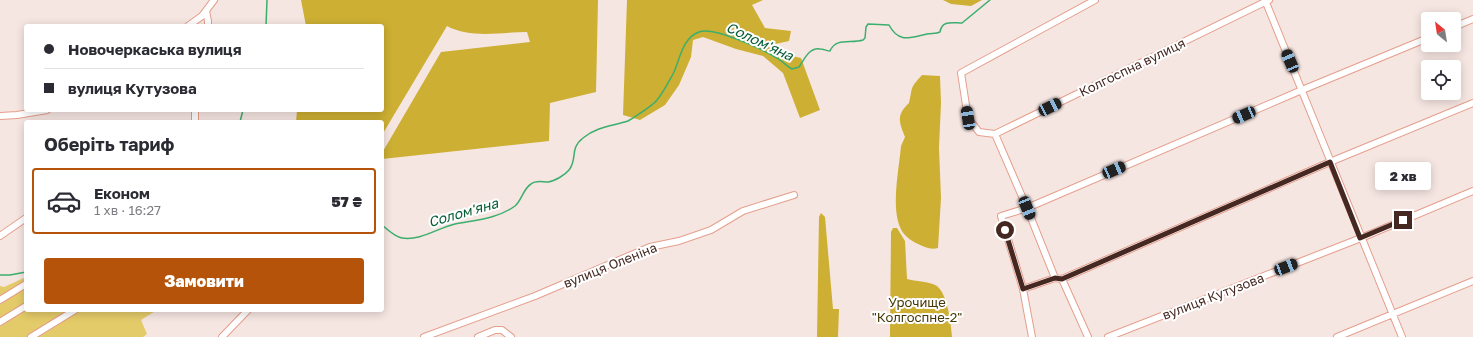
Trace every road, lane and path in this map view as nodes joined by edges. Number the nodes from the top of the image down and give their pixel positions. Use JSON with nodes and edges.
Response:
{"nodes":[{"id":1,"x":214,"y":0,"type":"edge"},
{"id":2,"x":1095,"y":0,"type":"edge"},
{"id":3,"x":1266,"y":1,"type":"edge"},
{"id":4,"x":206,"y":11,"type":"junction"},
{"id":5,"x":1473,"y":20,"type":"edge"},
{"id":6,"x":191,"y":24,"type":"edge"},
{"id":7,"x":208,"y":24,"type":"edge"},
{"id":8,"x":1461,"y":24,"type":"edge"},
{"id":9,"x":1421,"y":41,"type":"edge"},
{"id":10,"x":1302,"y":90,"type":"junction"},
{"id":11,"x":1473,"y":103,"type":"edge"},
{"id":12,"x":35,"y":112,"type":"edge"},
{"id":13,"x":0,"y":116,"type":"edge"},
{"id":14,"x":995,"y":134,"type":"junction"},
{"id":15,"x":1330,"y":162,"type":"junction"},
{"id":16,"x":1473,"y":192,"type":"edge"},
{"id":17,"x":794,"y":195,"type":"dead end"},
{"id":18,"x":1027,"y":208,"type":"junction"},
{"id":19,"x":24,"y":219,"type":"edge"},
{"id":20,"x":0,"y":236,"type":"edge"},
{"id":21,"x":1360,"y":238,"type":"junction"},
{"id":22,"x":1058,"y":278,"type":"junction"},
{"id":23,"x":1473,"y":280,"type":"edge"},
{"id":24,"x":24,"y":285,"type":"edge"},
{"id":25,"x":1023,"y":289,"type":"junction"},
{"id":26,"x":0,"y":300,"type":"edge"},
{"id":27,"x":24,"y":307,"type":"edge"},
{"id":28,"x":72,"y":312,"type":"edge"},
{"id":29,"x":246,"y":312,"type":"edge"},
{"id":30,"x":1393,"y":314,"type":"junction"},
{"id":31,"x":0,"y":322,"type":"edge"},
{"id":32,"x":31,"y":337,"type":"edge"},
{"id":33,"x":222,"y":337,"type":"edge"},
{"id":34,"x":424,"y":337,"type":"edge"},
{"id":35,"x":478,"y":337,"type":"edge"},
{"id":36,"x":512,"y":337,"type":"edge"},
{"id":37,"x":1032,"y":337,"type":"edge"},
{"id":38,"x":1088,"y":337,"type":"edge"},
{"id":39,"x":1108,"y":337,"type":"edge"},
{"id":40,"x":1337,"y":337,"type":"edge"},
{"id":41,"x":1402,"y":337,"type":"edge"}],
"edges":[{"from":1,"to":4,"type":"street"},
{"from":2,"to":14,"type":"street"},
{"from":3,"to":10,"type":"street"},
{"from":3,"to":14,"type":"street","name":"Колгоспна вулиця"},
{"from":4,"to":6,"type":"street"},
{"from":4,"to":7,"type":"street"},
{"from":5,"to":8,"type":"street"},
{"from":9,"to":10,"type":"street"},
{"from":10,"to":15,"type":"street"},
{"from":10,"to":18,"type":"street"},
{"from":11,"to":15,"type":"street"},
{"from":12,"to":13,"type":"street"},
{"from":14,"to":18,"type":"street"},
{"from":15,"to":21,"type":"street"},
{"from":15,"to":22,"type":"street"},
{"from":16,"to":21,"type":"street","name":"вулиця Кутузова"},
{"from":17,"to":34,"type":"street","name":"вулиця Оленіна"},
{"from":18,"to":22,"type":"street"},
{"from":18,"to":25,"type":"street"},
{"from":19,"to":20,"type":"street"},
{"from":21,"to":30,"type":"street"},
{"from":21,"to":39,"type":"street","name":"вулиця Кутузова"},
{"from":22,"to":25,"type":"street"},
{"from":22,"to":38,"type":"street"},
{"from":23,"to":30,"type":"street"},
{"from":24,"to":26,"type":"street"},
{"from":25,"to":37,"type":"street"},
{"from":27,"to":31,"type":"street"},
{"from":28,"to":32,"type":"street"},
{"from":29,"to":33,"type":"street"},
{"from":30,"to":40,"type":"street"},
{"from":30,"to":41,"type":"street"},
{"from":35,"to":36,"type":"street"}]}
